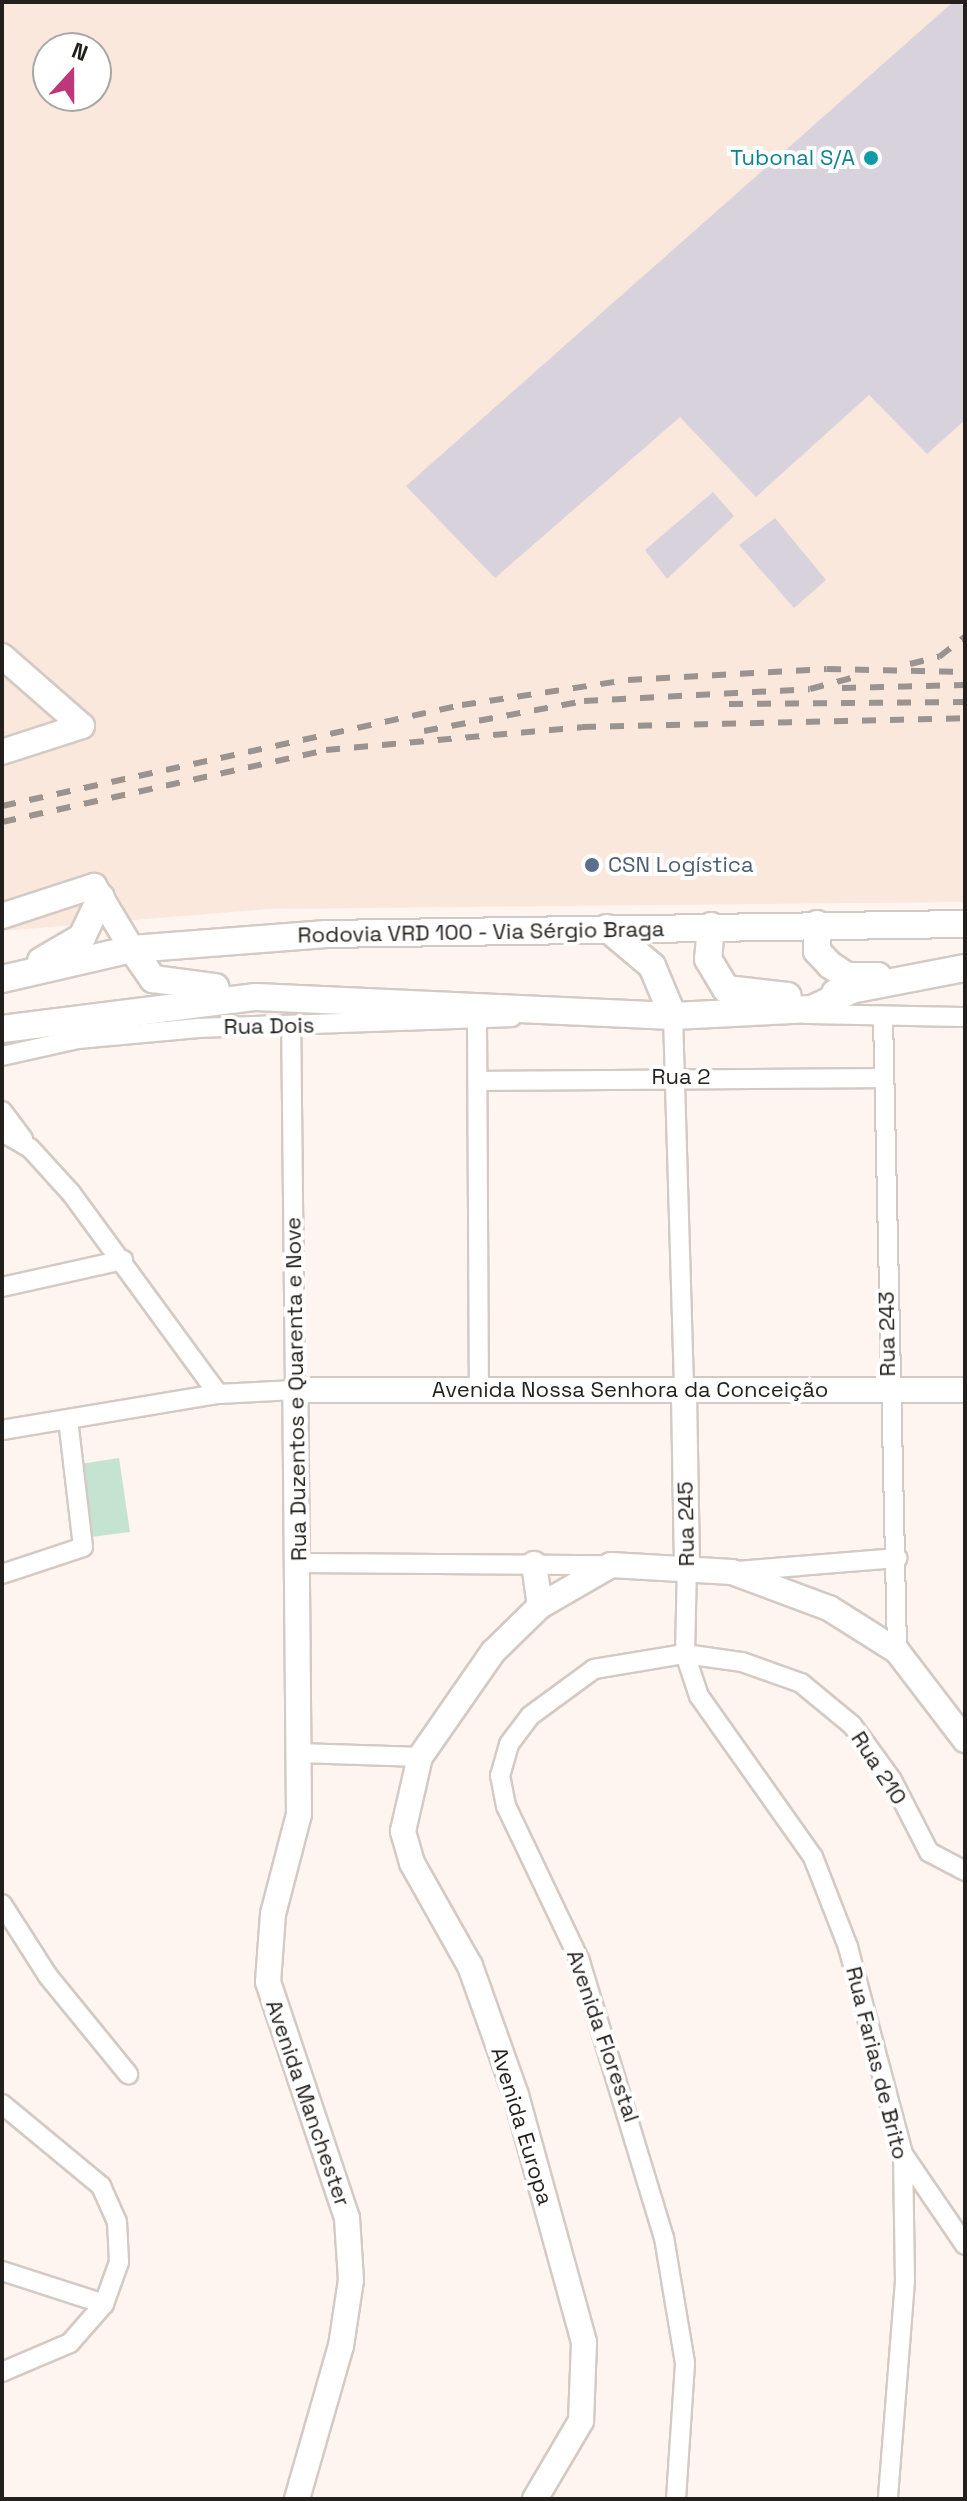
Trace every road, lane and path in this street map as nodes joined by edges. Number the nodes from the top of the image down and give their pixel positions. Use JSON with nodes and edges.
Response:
{"nodes":[{"id":1,"x":2,"y":656,"type":"edge"},
{"id":2,"x":2,"y":752,"type":"edge"},
{"id":3,"x":98,"y":892,"type":"junction"},
{"id":4,"x":2,"y":916,"type":"edge"},
{"id":5,"x":817,"y":924,"type":"junction"},
{"id":6,"x":965,"y":924,"type":"edge"},
{"id":7,"x":711,"y":926,"type":"junction"},
{"id":8,"x":607,"y":928,"type":"junction"},
{"id":9,"x":132,"y":949,"type":"junction"},
{"id":10,"x":965,"y":968,"type":"edge"},
{"id":11,"x":909,"y":976,"type":"junction"},
{"id":12,"x":2,"y":978,"type":"edge"},
{"id":13,"x":852,"y":990,"type":"junction"},
{"id":14,"x":422,"y":1002,"type":"junction"},
{"id":15,"x":780,"y":1012,"type":"junction"},
{"id":16,"x":537,"y":1014,"type":"junction"},
{"id":17,"x":673,"y":1016,"type":"junction"},
{"id":18,"x":883,"y":1017,"type":"junction"},
{"id":19,"x":965,"y":1017,"type":"edge"},
{"id":20,"x":477,"y":1022,"type":"junction"},
{"id":21,"x":291,"y":1026,"type":"junction"},
{"id":22,"x":2,"y":1029,"type":"edge"},
{"id":23,"x":2,"y":1056,"type":"edge"},
{"id":24,"x":680,"y":1076,"type":"junction"},
{"id":25,"x":883,"y":1078,"type":"junction"},
{"id":26,"x":479,"y":1081,"type":"junction"},
{"id":27,"x":2,"y":1111,"type":"edge"},
{"id":28,"x":2,"y":1132,"type":"edge"},
{"id":29,"x":30,"y":1148,"type":"junction"},
{"id":30,"x":123,"y":1260,"type":"junction"},
{"id":31,"x":2,"y":1287,"type":"edge"},
{"id":32,"x":295,"y":1390,"type":"junction"},
{"id":33,"x":479,"y":1390,"type":"junction"},
{"id":34,"x":888,"y":1390,"type":"junction"},
{"id":35,"x":965,"y":1390,"type":"edge"},
{"id":36,"x":218,"y":1394,"type":"junction"},
{"id":37,"x":684,"y":1394,"type":"junction"},
{"id":38,"x":68,"y":1420,"type":"junction"},
{"id":39,"x":2,"y":1430,"type":"edge"},
{"id":40,"x":897,"y":1558,"type":"junction"},
{"id":41,"x":299,"y":1563,"type":"junction"},
{"id":42,"x":534,"y":1564,"type":"junction"},
{"id":43,"x":611,"y":1565,"type":"junction"},
{"id":44,"x":687,"y":1566,"type":"junction"},
{"id":45,"x":732,"y":1572,"type":"junction"},
{"id":46,"x":2,"y":1574,"type":"edge"},
{"id":47,"x":540,"y":1606,"type":"junction"},
{"id":48,"x":897,"y":1651,"type":"junction"},
{"id":49,"x":685,"y":1654,"type":"junction"},
{"id":50,"x":965,"y":1740,"type":"edge"},
{"id":51,"x":299,"y":1753,"type":"junction"},
{"id":52,"x":420,"y":1757,"type":"junction"},
{"id":53,"x":796,"y":1829,"type":"joint"},
{"id":54,"x":965,"y":1871,"type":"edge"},
{"id":55,"x":2,"y":1904,"type":"edge"},
{"id":56,"x":128,"y":2074,"type":"dead end"},
{"id":57,"x":2,"y":2104,"type":"edge"},
{"id":58,"x":903,"y":2154,"type":"junction"},
{"id":59,"x":965,"y":2245,"type":"edge"},
{"id":60,"x":2,"y":2271,"type":"edge"},
{"id":61,"x":104,"y":2304,"type":"junction"},
{"id":62,"x":2,"y":2372,"type":"edge"},
{"id":63,"x":297,"y":2499,"type":"edge"},
{"id":64,"x":535,"y":2499,"type":"edge"},
{"id":65,"x":676,"y":2499,"type":"edge"},
{"id":66,"x":888,"y":2499,"type":"edge"}],
"edges":[{"from":1,"to":2,"type":"street"},
{"from":3,"to":4,"type":"street"},
{"from":3,"to":9,"type":"street"},
{"from":3,"to":12,"type":"main road"},
{"from":5,"to":6,"type":"main road","name":"Rodovia VRD 100 - Via Sérgio Braga"},
{"from":5,"to":7,"type":"main road","name":"Rodovia VRD 100 - Via Sérgio Braga"},
{"from":5,"to":11,"type":"main road"},
{"from":7,"to":8,"type":"main road","name":"Rodovia VRD 100 - Via Sérgio Braga"},
{"from":7,"to":13,"type":"main road"},
{"from":8,"to":9,"type":"main road","name":"Rodovia VRD 100 - Via Sérgio Braga"},
{"from":8,"to":17,"type":"main road"},
{"from":9,"to":12,"type":"main road","name":"Rodovia VRD 100 - Via Sérgio Braga"},
{"from":9,"to":14,"type":"main road"},
{"from":10,"to":11,"type":"main road"},
{"from":11,"to":13,"type":"main road"},
{"from":13,"to":15,"type":"main road"},
{"from":14,"to":16,"type":"main road"},
{"from":14,"to":22,"type":"main road"},
{"from":15,"to":17,"type":"main road"},
{"from":15,"to":18,"type":"street"},
{"from":16,"to":17,"type":"main road"},
{"from":16,"to":20,"type":"street","name":"Rua Dois"},
{"from":17,"to":24,"type":"street"},
{"from":18,"to":19,"type":"street"},
{"from":18,"to":25,"type":"street","name":"Rua 243"},
{"from":20,"to":21,"type":"street","name":"Rua Dois"},
{"from":20,"to":26,"type":"street"},
{"from":21,"to":23,"type":"street","name":"Rua Dois"},
{"from":21,"to":32,"type":"street","name":"Rua Duzentos e Quarenta e Nove"},
{"from":24,"to":25,"type":"street","name":"Rua 2"},
{"from":24,"to":26,"type":"street","name":"Rua 2"},
{"from":24,"to":37,"type":"street"},
{"from":25,"to":34,"type":"street","name":"Rua 243"},
{"from":26,"to":33,"type":"street"},
{"from":27,"to":29,"type":"street"},
{"from":28,"to":29,"type":"street"},
{"from":29,"to":30,"type":"street"},
{"from":30,"to":31,"type":"street"},
{"from":30,"to":36,"type":"street"},
{"from":32,"to":33,"type":"street","name":"Avenida Nossa Senhora da Conceição"},
{"from":32,"to":36,"type":"street"},
{"from":32,"to":41,"type":"street","name":"Rua Duzentos e Quarenta e Nove"},
{"from":33,"to":37,"type":"street","name":"Avenida Nossa Senhora da Conceição"},
{"from":34,"to":35,"type":"street","name":"Avenida Nossa Senhora da Conceição"},
{"from":34,"to":37,"type":"street","name":"Avenida Nossa Senhora da Conceição"},
{"from":34,"to":40,"type":"street","name":"Rua 243"},
{"from":36,"to":38,"type":"street"},
{"from":37,"to":44,"type":"street","name":"Rua 245"},
{"from":38,"to":39,"type":"street"},
{"from":38,"to":46,"type":"street"},
{"from":40,"to":45,"type":"street"},
{"from":40,"to":48,"type":"street","name":"Rua 243"},
{"from":41,"to":42,"type":"street"},
{"from":41,"to":51,"type":"street","name":"Rua Duzentos e Quarenta e Nove"},
{"from":42,"to":43,"type":"street"},
{"from":42,"to":47,"type":"street"},
{"from":43,"to":44,"type":"street"},
{"from":43,"to":47,"type":"street"},
{"from":44,"to":45,"type":"street"},
{"from":44,"to":49,"type":"street","name":"Rua 245"},
{"from":45,"to":48,"type":"street"},
{"from":47,"to":52,"type":"street"},
{"from":48,"to":50,"type":"street"},
{"from":49,"to":53,"type":"street","name":"Rua 245"},
{"from":49,"to":54,"type":"street","name":"Rua 210"},
{"from":49,"to":65,"type":"street","name":"Avenida Florestal"},
{"from":51,"to":52,"type":"street"},
{"from":51,"to":63,"type":"street","name":"Avenida Manchester"},
{"from":52,"to":64,"type":"street","name":"Avenida Europa"},
{"from":53,"to":58,"type":"street","name":"Rua Farias de Brito"},
{"from":55,"to":56,"type":"street"},
{"from":57,"to":61,"type":"street"},
{"from":58,"to":59,"type":"street"},
{"from":58,"to":66,"type":"street","name":"Rua Farias de Brito"},
{"from":60,"to":61,"type":"street"},
{"from":61,"to":62,"type":"street"}]}
